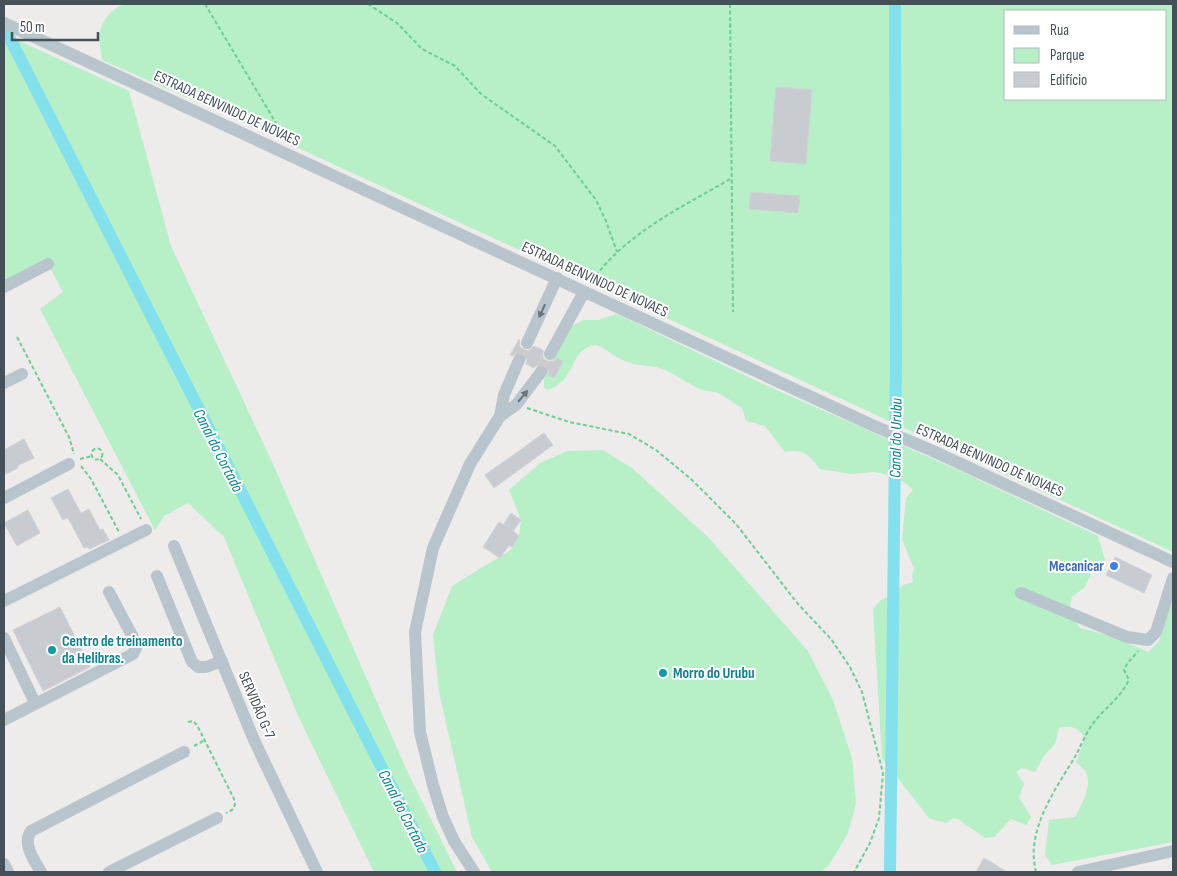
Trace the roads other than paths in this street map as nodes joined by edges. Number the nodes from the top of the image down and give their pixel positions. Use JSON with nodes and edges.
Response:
{"nodes":[{"id":1,"x":4,"y":23,"type":"edge"},
{"id":2,"x":48,"y":264,"type":"dead end"},
{"id":3,"x":557,"y":278,"type":"junction"},
{"id":4,"x":4,"y":287,"type":"edge"},
{"id":5,"x":584,"y":292,"type":"junction"},
{"id":6,"x":527,"y":343,"type":"tunnel mouth"},
{"id":7,"x":550,"y":354,"type":"tunnel mouth"},
{"id":8,"x":519,"y":360,"type":"tunnel mouth"},
{"id":9,"x":541,"y":372,"type":"tunnel mouth"},
{"id":10,"x":22,"y":374,"type":"dead end"},
{"id":11,"x":4,"y":383,"type":"edge"},
{"id":12,"x":500,"y":416,"type":"junction"},
{"id":13,"x":75,"y":463,"type":"road end"},
{"id":14,"x":4,"y":498,"type":"edge"},
{"id":15,"x":144,"y":526,"type":"road end"},
{"id":16,"x":174,"y":546,"type":"dead end"},
{"id":17,"x":1173,"y":562,"type":"edge"},
{"id":18,"x":157,"y":576,"type":"dead end"},
{"id":19,"x":1173,"y":578,"type":"edge"},
{"id":20,"x":109,"y":592,"type":"dead end"},
{"id":21,"x":1021,"y":593,"type":"dead end"},
{"id":22,"x":4,"y":601,"type":"edge"},
{"id":23,"x":4,"y":638,"type":"edge"},
{"id":24,"x":222,"y":661,"type":"junction"},
{"id":25,"x":35,"y":704,"type":"junction"},
{"id":26,"x":4,"y":720,"type":"edge"},
{"id":27,"x":184,"y":752,"type":"dead end"},
{"id":28,"x":217,"y":818,"type":"road end"},
{"id":29,"x":1173,"y":851,"type":"edge"},
{"id":30,"x":4,"y":864,"type":"edge"},
{"id":31,"x":36,"y":871,"type":"edge"},
{"id":32,"x":8,"y":872,"type":"edge"},
{"id":33,"x":109,"y":872,"type":"edge"},
{"id":34,"x":317,"y":872,"type":"edge"},
{"id":35,"x":474,"y":872,"type":"edge"},
{"id":36,"x":1078,"y":872,"type":"edge"}],
"edges":[{"from":1,"to":3,"type":"street","name":"ESTRADA BENVINDO DE NOVAES"},
{"from":2,"to":4,"type":"street"},
{"from":3,"to":5,"type":"street","name":"ESTRADA BENVINDO DE NOVAES"},
{"from":3,"to":6,"type":"street","one_way":true},
{"from":5,"to":7,"type":"street"},
{"from":5,"to":17,"type":"street","name":"ESTRADA BENVINDO DE NOVAES"},
{"from":8,"to":12,"type":"street"},
{"from":12,"to":9,"type":"street","one_way":true},
{"from":10,"to":11,"type":"street"},
{"from":12,"to":35,"type":"street"},
{"from":13,"to":14,"type":"street"},
{"from":15,"to":22,"type":"street"},
{"from":16,"to":24,"type":"street","name":"SERVIDÃO G-7"},
{"from":18,"to":24,"type":"street"},
{"from":19,"to":21,"type":"street"},
{"from":20,"to":25,"type":"street"},
{"from":23,"to":25,"type":"street"},
{"from":24,"to":34,"type":"street","name":"SERVIDÃO G-7"},
{"from":25,"to":26,"type":"street"},
{"from":27,"to":31,"type":"street"},
{"from":28,"to":33,"type":"street"},
{"from":29,"to":36,"type":"street"},
{"from":30,"to":32,"type":"street"}]}
